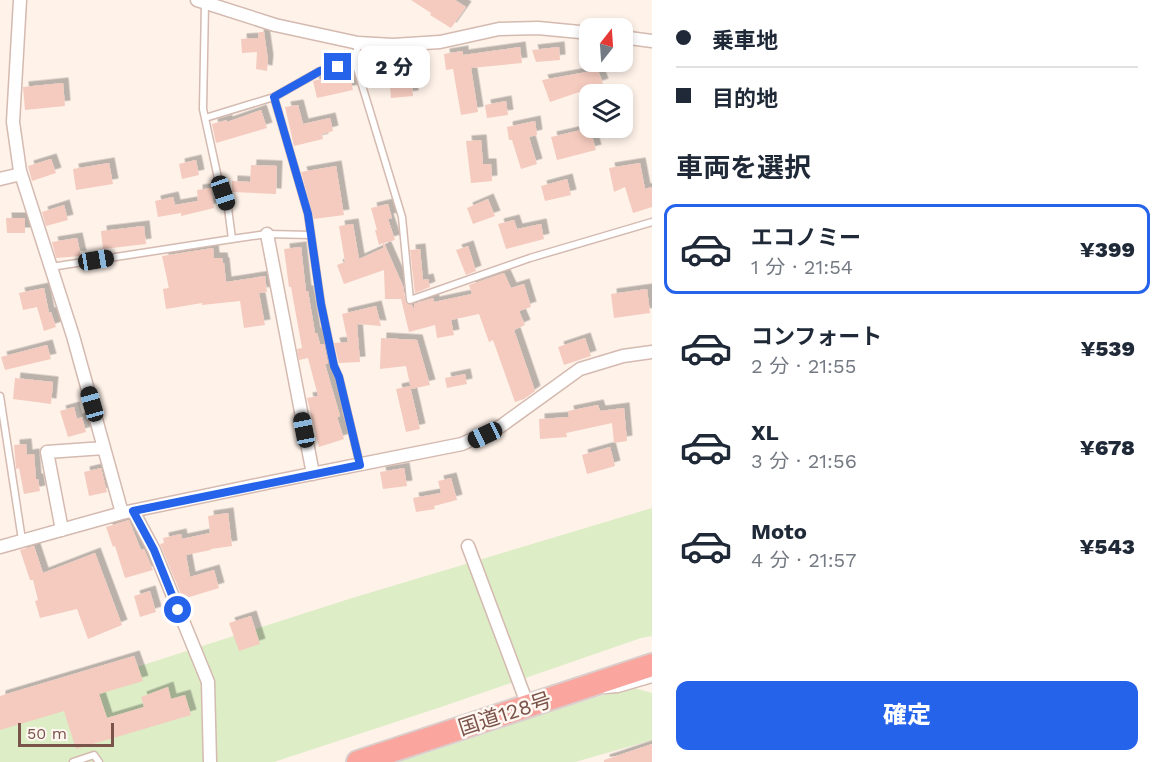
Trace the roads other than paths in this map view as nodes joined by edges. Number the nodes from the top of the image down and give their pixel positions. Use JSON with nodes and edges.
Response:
{"nodes":[{"id":1,"x":20,"y":0,"type":"edge"},
{"id":2,"x":201,"y":1,"type":"edge"},
{"id":3,"x":579,"y":32,"type":"edge"},
{"id":4,"x":633,"y":38,"type":"edge"},
{"id":5,"x":652,"y":41,"type":"edge"},
{"id":6,"x":358,"y":43,"type":"junction"},
{"id":7,"x":355,"y":62,"type":"junction"},
{"id":8,"x":274,"y":97,"type":"junction"},
{"id":9,"x":205,"y":118,"type":"junction"},
{"id":10,"x":21,"y":174,"type":"junction"},
{"id":11,"x":0,"y":179,"type":"edge"},
{"id":12,"x":652,"y":222,"type":"edge"},
{"id":13,"x":267,"y":234,"type":"junction"},
{"id":14,"x":311,"y":235,"type":"junction"},
{"id":15,"x":232,"y":239,"type":"junction"},
{"id":16,"x":51,"y":267,"type":"junction"},
{"id":17,"x":652,"y":352,"type":"edge"},
{"id":18,"x":0,"y":396,"type":"edge"},
{"id":19,"x":104,"y":448,"type":"junction"},
{"id":20,"x":360,"y":465,"type":"junction"},
{"id":21,"x":313,"y":474,"type":"junction"},
{"id":22,"x":128,"y":512,"type":"junction"},
{"id":23,"x":62,"y":530,"type":"junction"},
{"id":24,"x":23,"y":541,"type":"junction"},
{"id":25,"x":468,"y":546,"type":"dead end"},
{"id":26,"x":0,"y":547,"type":"edge"},
{"id":27,"x":652,"y":663,"type":"edge"},
{"id":28,"x":652,"y":679,"type":"edge"},
{"id":29,"x":584,"y":687,"type":"junction"},
{"id":30,"x":528,"y":706,"type":"junction"},
{"id":31,"x":73,"y":762,"type":"edge"},
{"id":32,"x":99,"y":762,"type":"edge"},
{"id":33,"x":210,"y":762,"type":"edge"},
{"id":34,"x":358,"y":762,"type":"edge"}],
"edges":[{"from":1,"to":10,"type":"street"},
{"from":2,"to":6,"type":"street"},
{"from":2,"to":9,"type":"lane"},
{"from":3,"to":6,"type":"street"},
{"from":4,"to":5,"type":"street"},
{"from":6,"to":7,"type":"lane"},
{"from":7,"to":8,"type":"lane"},
{"from":7,"to":12,"type":"lane"},
{"from":8,"to":9,"type":"lane"},
{"from":8,"to":14,"type":"lane"},
{"from":9,"to":15,"type":"lane"},
{"from":10,"to":11,"type":"street"},
{"from":10,"to":16,"type":"street"},
{"from":13,"to":14,"type":"lane"},
{"from":13,"to":15,"type":"lane"},
{"from":13,"to":21,"type":"street"},
{"from":14,"to":20,"type":"lane"},
{"from":15,"to":16,"type":"lane"},
{"from":16,"to":19,"type":"street"},
{"from":17,"to":20,"type":"street"},
{"from":18,"to":24,"type":"lane"},
{"from":19,"to":22,"type":"street"},
{"from":19,"to":23,"type":"street"},
{"from":20,"to":21,"type":"street"},
{"from":21,"to":22,"type":"street"},
{"from":22,"to":23,"type":"street"},
{"from":22,"to":33,"type":"street"},
{"from":23,"to":24,"type":"street"},
{"from":24,"to":26,"type":"street"},
{"from":25,"to":30,"type":"street"},
{"from":27,"to":29,"type":"highway","name":"国道128号"},
{"from":28,"to":29,"type":"lane"},
{"from":29,"to":30,"type":"highway","name":"国道128号"},
{"from":30,"to":34,"type":"highway","name":"国道128号"},
{"from":31,"to":32,"type":"lane"}]}
